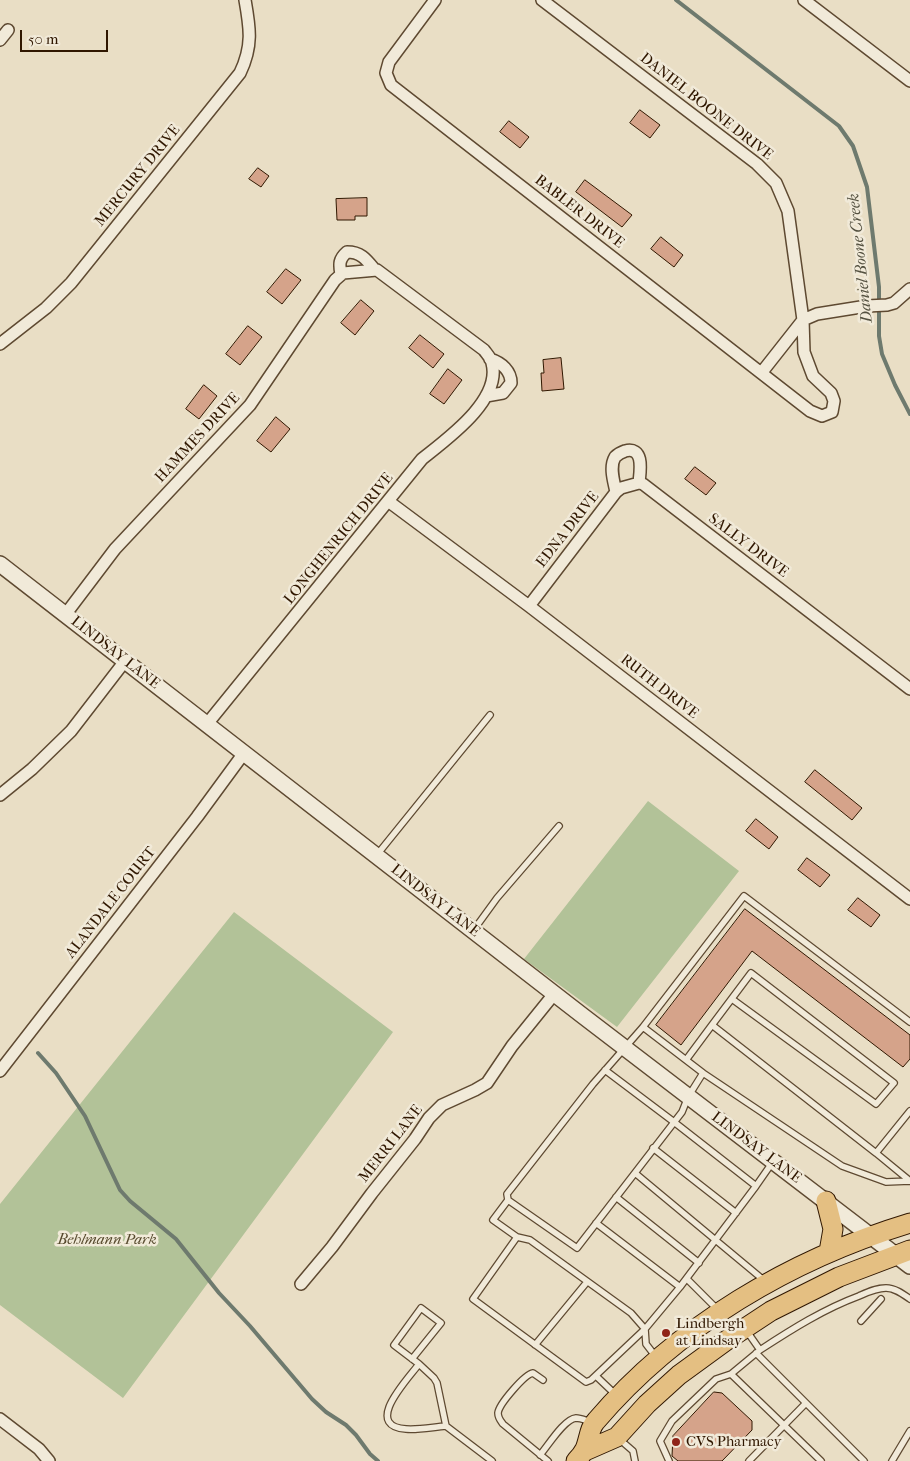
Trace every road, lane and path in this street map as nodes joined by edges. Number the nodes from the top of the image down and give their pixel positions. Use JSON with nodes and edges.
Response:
{"nodes":[{"id":1,"x":245,"y":0,"type":"edge"},
{"id":2,"x":435,"y":0,"type":"edge"},
{"id":3,"x":542,"y":0,"type":"edge"},
{"id":4,"x":804,"y":0,"type":"edge"},
{"id":5,"x":8,"y":30,"type":"dead end"},
{"id":6,"x":0,"y":40,"type":"edge"},
{"id":7,"x":910,"y":81,"type":"edge"},
{"id":8,"x":375,"y":270,"type":"junction"},
{"id":9,"x":342,"y":274,"type":"junction"},
{"id":10,"x":910,"y":289,"type":"edge"},
{"id":11,"x":803,"y":320,"type":"junction"},
{"id":12,"x":0,"y":344,"type":"edge"},
{"id":13,"x":490,"y":359,"type":"junction"},
{"id":14,"x":762,"y":372,"type":"junction"},
{"id":15,"x":486,"y":396,"type":"junction"},
{"id":16,"x":832,"y":412,"type":"joint"},
{"id":17,"x":639,"y":483,"type":"junction"},
{"id":18,"x":616,"y":492,"type":"junction"},
{"id":19,"x":388,"y":502,"type":"junction"},
{"id":20,"x":0,"y":564,"type":"edge"},
{"id":21,"x":529,"y":606,"type":"junction"},
{"id":22,"x":66,"y":615,"type":"junction"},
{"id":23,"x":125,"y":660,"type":"junction"},
{"id":24,"x":910,"y":689,"type":"edge"},
{"id":25,"x":490,"y":715,"type":"dead end"},
{"id":26,"x":207,"y":724,"type":"junction"},
{"id":27,"x":244,"y":753,"type":"junction"},
{"id":28,"x":0,"y":795,"type":"edge"},
{"id":29,"x":559,"y":826,"type":"dead end"},
{"id":30,"x":376,"y":856,"type":"junction"},
{"id":31,"x":910,"y":899,"type":"edge"},
{"id":32,"x":473,"y":931,"type":"junction"},
{"id":33,"x":554,"y":994,"type":"junction"},
{"id":34,"x":732,"y":999,"type":"junction"},
{"id":35,"x":910,"y":1022,"type":"edge"},
{"id":36,"x":712,"y":1025,"type":"junction"},
{"id":37,"x":643,"y":1026,"type":"junction"},
{"id":38,"x":624,"y":1048,"type":"junction"},
{"id":39,"x":686,"y":1060,"type":"junction"},
{"id":40,"x":605,"y":1070,"type":"junction"},
{"id":41,"x":0,"y":1071,"type":"edge"},
{"id":42,"x":703,"y":1073,"type":"junction"},
{"id":43,"x":688,"y":1096,"type":"junction"},
{"id":44,"x":910,"y":1111,"type":"edge"},
{"id":45,"x":674,"y":1122,"type":"junction"},
{"id":46,"x":654,"y":1148,"type":"junction"},
{"id":47,"x":876,"y":1153,"type":"junction"},
{"id":48,"x":774,"y":1161,"type":"junction"},
{"id":49,"x":634,"y":1173,"type":"junction"},
{"id":50,"x":910,"y":1182,"type":"edge"},
{"id":51,"x":756,"y":1186,"type":"junction"},
{"id":52,"x":616,"y":1197,"type":"junction"},
{"id":53,"x":508,"y":1200,"type":"junction"},
{"id":54,"x":826,"y":1201,"type":"junction"},
{"id":55,"x":736,"y":1213,"type":"junction"},
{"id":56,"x":596,"y":1223,"type":"junction"},
{"id":57,"x":910,"y":1223,"type":"edge"},
{"id":58,"x":871,"y":1236,"type":"junction"},
{"id":59,"x":517,"y":1237,"type":"junction"},
{"id":60,"x":715,"y":1241,"type":"junction"},
{"id":61,"x":829,"y":1252,"type":"junction"},
{"id":62,"x":905,"y":1257,"type":"edge"},
{"id":63,"x":699,"y":1263,"type":"junction"},
{"id":64,"x":687,"y":1279,"type":"junction"},
{"id":65,"x":587,"y":1282,"type":"junction"},
{"id":66,"x":768,"y":1283,"type":"junction"},
{"id":67,"x":301,"y":1284,"type":"dead end"},
{"id":68,"x":680,"y":1287,"type":"junction"},
{"id":69,"x":910,"y":1299,"type":"edge"},
{"id":70,"x":881,"y":1300,"type":"dead end"},
{"id":71,"x":721,"y":1312,"type":"junction"},
{"id":72,"x":861,"y":1321,"type":"dead end"},
{"id":73,"x":744,"y":1328,"type":"junction"},
{"id":74,"x":645,"y":1329,"type":"junction"},
{"id":75,"x":535,"y":1345,"type":"junction"},
{"id":76,"x":758,"y":1352,"type":"junction"},
{"id":77,"x":412,"y":1359,"type":"junction"},
{"id":78,"x":658,"y":1359,"type":"junction"},
{"id":79,"x":419,"y":1364,"type":"junction"},
{"id":80,"x":731,"y":1374,"type":"junction"},
{"id":81,"x":596,"y":1376,"type":"junction"},
{"id":82,"x":543,"y":1380,"type":"dead end"},
{"id":83,"x":618,"y":1396,"type":"junction"},
{"id":84,"x":806,"y":1403,"type":"junction"},
{"id":85,"x":0,"y":1419,"type":"edge"},
{"id":86,"x":593,"y":1423,"type":"junction"},
{"id":87,"x":783,"y":1424,"type":"junction"},
{"id":88,"x":446,"y":1426,"type":"junction"},
{"id":89,"x":910,"y":1431,"type":"edge"},
{"id":90,"x":616,"y":1437,"type":"junction"},
{"id":91,"x":540,"y":1455,"type":"junction"},
{"id":92,"x":580,"y":1456,"type":"edge"},
{"id":93,"x":49,"y":1461,"type":"edge"},
{"id":94,"x":492,"y":1461,"type":"edge"},
{"id":95,"x":548,"y":1461,"type":"edge"},
{"id":96,"x":634,"y":1461,"type":"edge"},
{"id":97,"x":669,"y":1461,"type":"edge"},
{"id":98,"x":749,"y":1461,"type":"edge"},
{"id":99,"x":821,"y":1461,"type":"edge"},
{"id":100,"x":864,"y":1461,"type":"edge"},
{"id":101,"x":892,"y":1461,"type":"edge"}],
"edges":[{"from":1,"to":12,"type":"street","name":"MERCURY DRIVE"},
{"from":2,"to":14,"type":"street","name":"BABLER DRIVE"},
{"from":3,"to":11,"type":"street","name":"DANIEL BOONE DRIVE"},
{"from":4,"to":7,"type":"street"},
{"from":5,"to":6,"type":"street"},
{"from":8,"to":9,"type":"street"},
{"from":8,"to":9,"type":"street","name":"HAMMES DRIVE"},
{"from":8,"to":13,"type":"street","name":"HAMMES DRIVE"},
{"from":9,"to":22,"type":"street","name":"HAMMES DRIVE"},
{"from":10,"to":11,"type":"street"},
{"from":11,"to":14,"type":"street"},
{"from":11,"to":16,"type":"street","name":"DANIEL BOONE DRIVE"},
{"from":13,"to":15,"type":"street","name":"LONGHENRICH DRIVE"},
{"from":13,"to":15,"type":"street","name":"HAMMES DRIVE"},
{"from":14,"to":16,"type":"street","name":"BABLER DRIVE"},
{"from":15,"to":19,"type":"street","name":"LONGHENRICH DRIVE"},
{"from":17,"to":18,"type":"street","name":"EDNA DRIVE"},
{"from":17,"to":18,"type":"street"},
{"from":17,"to":24,"type":"street","name":"SALLY DRIVE"},
{"from":18,"to":21,"type":"street","name":"EDNA DRIVE"},
{"from":19,"to":21,"type":"street","name":"RUTH DRIVE"},
{"from":19,"to":26,"type":"street","name":"LONGHENRICH DRIVE"},
{"from":20,"to":22,"type":"street","name":"LINDSAY LANE"},
{"from":21,"to":31,"type":"street","name":"RUTH DRIVE"},
{"from":22,"to":23,"type":"street","name":"LINDSAY LANE"},
{"from":23,"to":26,"type":"street","name":"LINDSAY LANE"},
{"from":23,"to":28,"type":"street"},
{"from":25,"to":30,"type":"lane"},
{"from":26,"to":27,"type":"street","name":"LINDSAY LANE"},
{"from":27,"to":30,"type":"street","name":"LINDSAY LANE"},
{"from":27,"to":41,"type":"street","name":"ALANDALE COURT"},
{"from":29,"to":32,"type":"lane"},
{"from":30,"to":32,"type":"street","name":"LINDSAY LANE"},
{"from":32,"to":33,"type":"street","name":"LINDSAY LANE"},
{"from":33,"to":38,"type":"street","name":"LINDSAY LANE"},
{"from":33,"to":67,"type":"street","name":"MERRI LANE"},
{"from":34,"to":34,"type":"lane"},
{"from":34,"to":36,"type":"lane"},
{"from":35,"to":37,"type":"lane"},
{"from":36,"to":39,"type":"lane"},
{"from":36,"to":47,"type":"lane"},
{"from":37,"to":38,"type":"lane"},
{"from":37,"to":39,"type":"lane"},
{"from":38,"to":40,"type":"lane"},
{"from":38,"to":43,"type":"street","name":"LINDSAY LANE"},
{"from":39,"to":42,"type":"lane"},
{"from":40,"to":45,"type":"lane"},
{"from":40,"to":53,"type":"lane"},
{"from":42,"to":43,"type":"lane"},
{"from":42,"to":50,"type":"lane"},
{"from":43,"to":45,"type":"lane"},
{"from":43,"to":48,"type":"street","name":"LINDSAY LANE"},
{"from":44,"to":47,"type":"lane"},
{"from":45,"to":46,"type":"lane"},
{"from":45,"to":51,"type":"lane"},
{"from":46,"to":49,"type":"lane"},
{"from":46,"to":55,"type":"lane"},
{"from":47,"to":50,"type":"lane"},
{"from":48,"to":51,"type":"lane"},
{"from":48,"to":54,"type":"street","name":"LINDSAY LANE"},
{"from":49,"to":52,"type":"lane"},
{"from":49,"to":60,"type":"lane"},
{"from":51,"to":55,"type":"lane"},
{"from":52,"to":56,"type":"lane"},
{"from":52,"to":63,"type":"lane"},
{"from":53,"to":56,"type":"lane"},
{"from":53,"to":59,"type":"lane"},
{"from":54,"to":58,"type":"street","name":"LINDSAY LANE"},
{"from":54,"to":61,"type":"main road"},
{"from":55,"to":60,"type":"lane"},
{"from":56,"to":68,"type":"lane"},
{"from":57,"to":58,"type":"main road"},
{"from":58,"to":61,"type":"main road"},
{"from":58,"to":62,"type":"street","name":"LINDSAY LANE"},
{"from":59,"to":65,"type":"lane"},
{"from":59,"to":75,"type":"lane"},
{"from":60,"to":63,"type":"lane"},
{"from":60,"to":66,"type":"lane"},
{"from":61,"to":66,"type":"main road"},
{"from":62,"to":73,"type":"main road"},
{"from":63,"to":64,"type":"lane"},
{"from":64,"to":68,"type":"lane"},
{"from":64,"to":71,"type":"lane"},
{"from":65,"to":74,"type":"lane"},
{"from":65,"to":75,"type":"lane"},
{"from":66,"to":71,"type":"main road"},
{"from":68,"to":74,"type":"lane"},
{"from":69,"to":76,"type":"lane"},
{"from":70,"to":72,"type":"lane"},
{"from":71,"to":78,"type":"main road"},
{"from":73,"to":76,"type":"lane"},
{"from":73,"to":90,"type":"main road"},
{"from":74,"to":78,"type":"lane"},
{"from":74,"to":81,"type":"lane"},
{"from":75,"to":81,"type":"lane"},
{"from":76,"to":80,"type":"lane"},
{"from":76,"to":84,"type":"lane"},
{"from":77,"to":77,"type":"lane"},
{"from":77,"to":79,"type":"lane"},
{"from":78,"to":83,"type":"main road"},
{"from":79,"to":88,"type":"lane"},
{"from":79,"to":88,"type":"lane"},
{"from":80,"to":87,"type":"lane"},
{"from":80,"to":97,"type":"lane"},
{"from":81,"to":83,"type":"lane"},
{"from":82,"to":91,"type":"lane"},
{"from":83,"to":86,"type":"main road"},
{"from":84,"to":87,"type":"lane"},
{"from":84,"to":100,"type":"lane"},
{"from":85,"to":93,"type":"street"},
{"from":86,"to":91,"type":"lane"},
{"from":86,"to":92,"type":"main road"},
{"from":87,"to":98,"type":"lane"},
{"from":87,"to":99,"type":"lane"},
{"from":88,"to":94,"type":"lane"},
{"from":89,"to":101,"type":"lane"},
{"from":90,"to":92,"type":"main road"},
{"from":90,"to":96,"type":"lane"},
{"from":91,"to":95,"type":"lane"}]}
